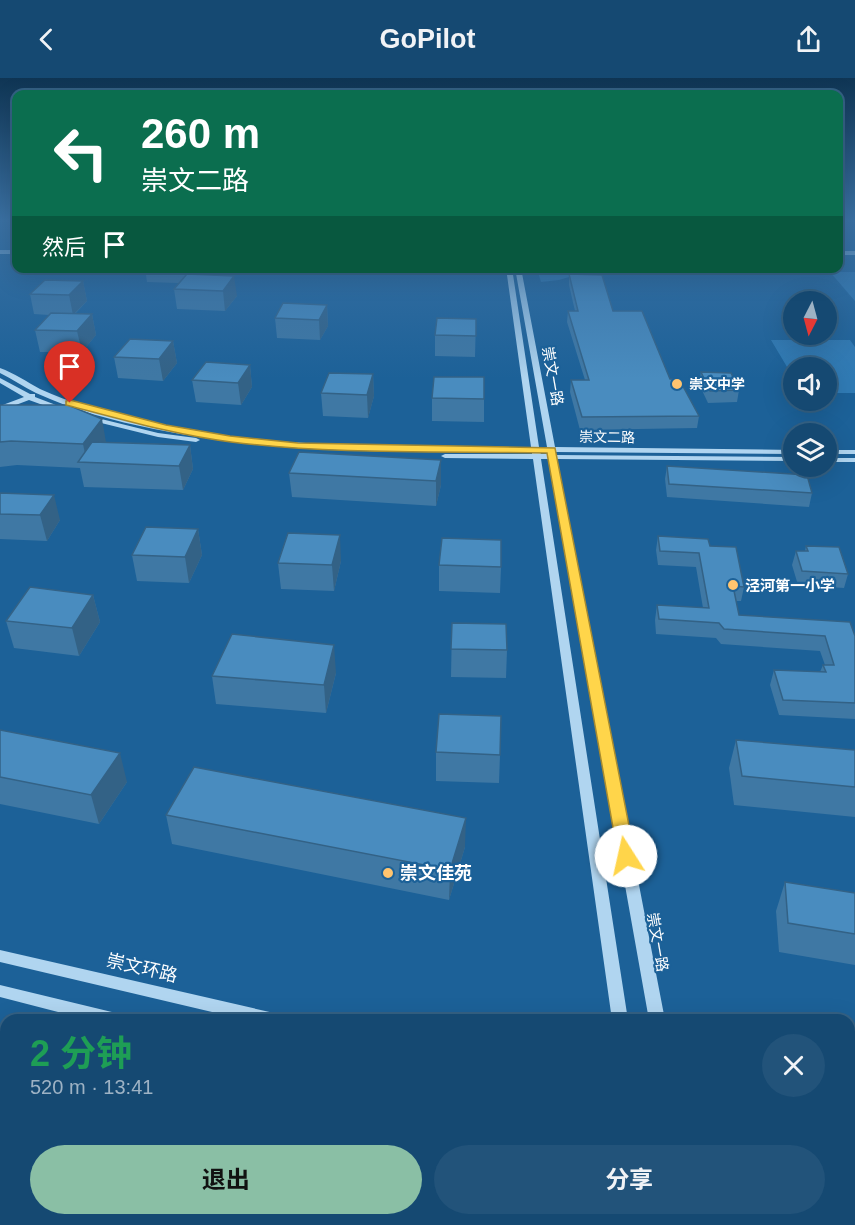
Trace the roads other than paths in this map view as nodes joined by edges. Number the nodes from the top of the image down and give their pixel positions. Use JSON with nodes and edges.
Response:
{"nodes":[{"id":1,"x":510,"y":273,"type":"edge"},
{"id":2,"x":519,"y":273,"type":"edge"},
{"id":3,"x":0,"y":370,"type":"edge"},
{"id":4,"x":0,"y":380,"type":"edge"},
{"id":5,"x":41,"y":393,"type":"junction"},
{"id":6,"x":29,"y":397,"type":"junction"},
{"id":7,"x":0,"y":409,"type":"edge"},
{"id":8,"x":783,"y":452,"type":"edge"},
{"id":9,"x":837,"y":452,"type":"edge"},
{"id":10,"x":855,"y":452,"type":"edge"},
{"id":11,"x":535,"y":454,"type":"junction"},
{"id":12,"x":552,"y":454,"type":"junction"},
{"id":13,"x":783,"y":459,"type":"edge"},
{"id":14,"x":837,"y":459,"type":"edge"},
{"id":15,"x":855,"y":460,"type":"edge"},
{"id":16,"x":0,"y":956,"type":"edge"},
{"id":17,"x":0,"y":991,"type":"edge"},
{"id":18,"x":92,"y":1014,"type":"edge"},
{"id":19,"x":248,"y":1014,"type":"edge"},
{"id":20,"x":619,"y":1014,"type":"edge"},
{"id":21,"x":656,"y":1014,"type":"edge"}],
"edges":[{"from":1,"to":11,"type":"street","name":"崇文一路"},
{"from":2,"to":12,"type":"street","name":"崇文一路"},
{"from":3,"to":5,"type":"street","name":"崇文二路"},
{"from":4,"to":6,"type":"street","name":"崇文二路"},
{"from":5,"to":6,"type":"street"},
{"from":5,"to":11,"type":"street","name":"崇文二路"},
{"from":6,"to":7,"type":"street"},
{"from":6,"to":11,"type":"street","name":"崇文二路"},
{"from":8,"to":12,"type":"street","name":"崇文二路"},
{"from":9,"to":10,"type":"street"},
{"from":11,"to":12,"type":"street","name":"崇文二路"},
{"from":11,"to":20,"type":"street","name":"崇文一路"},
{"from":12,"to":13,"type":"street","name":"崇文二路"},
{"from":12,"to":21,"type":"street","name":"崇文一路"},
{"from":14,"to":15,"type":"street"},
{"from":16,"to":19,"type":"street","name":"崇文环路"},
{"from":17,"to":18,"type":"street"}]}
